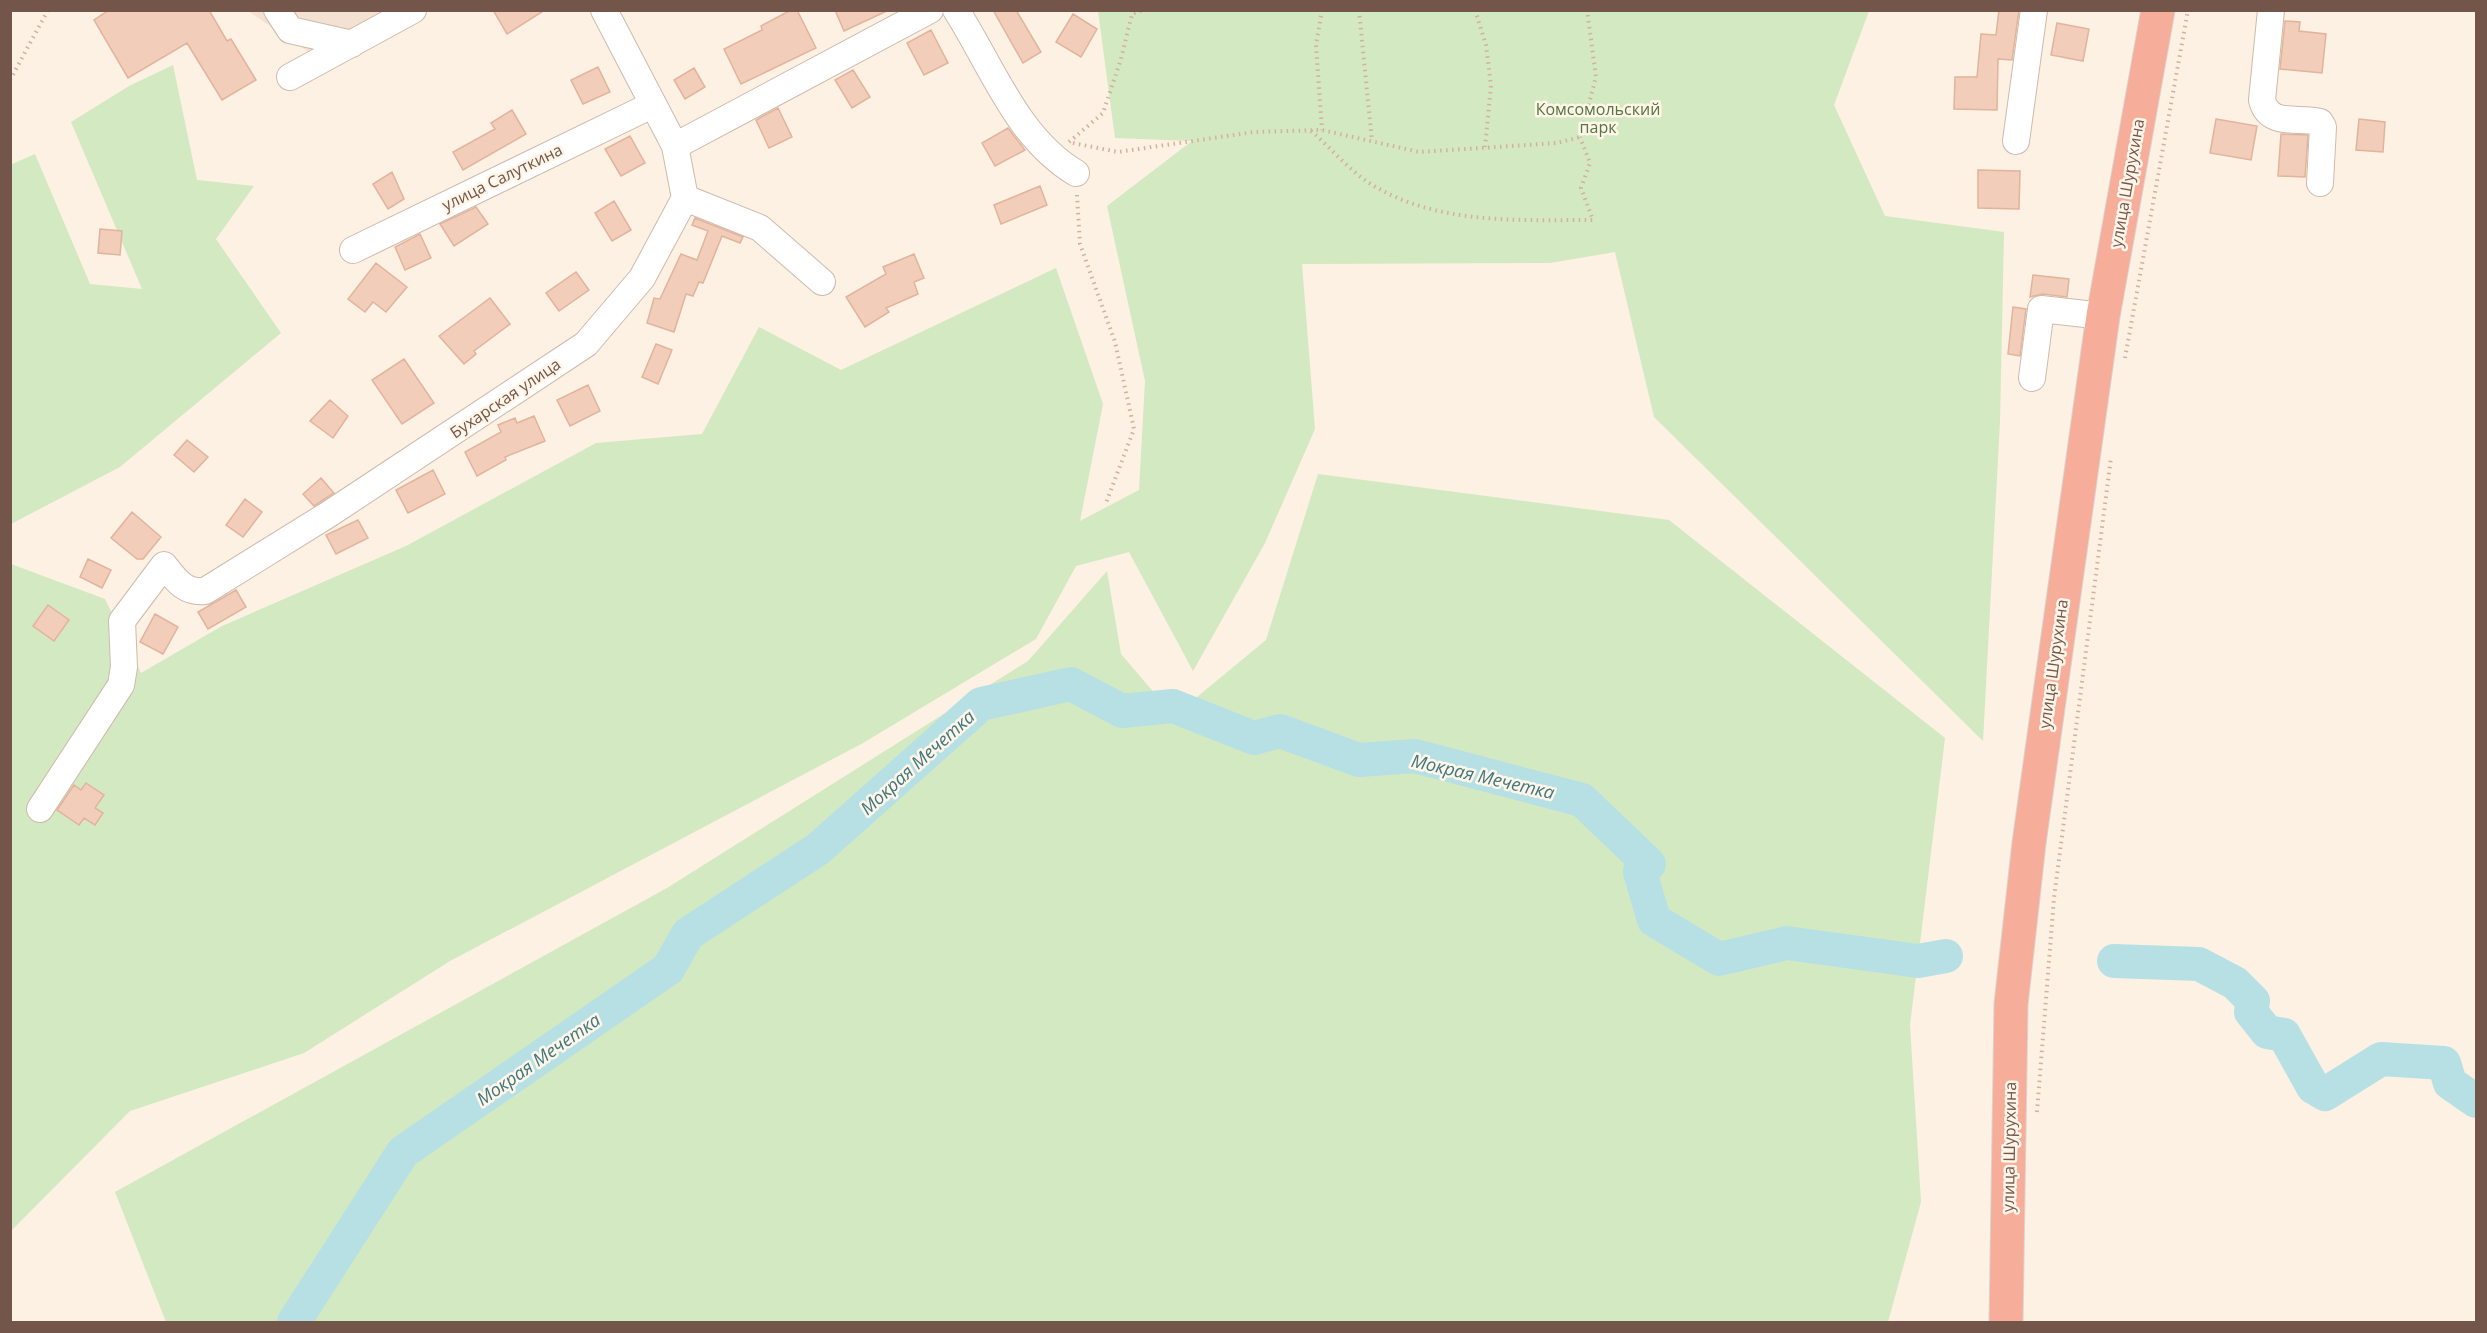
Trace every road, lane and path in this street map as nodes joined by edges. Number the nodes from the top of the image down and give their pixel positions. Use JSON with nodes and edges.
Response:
{"nodes":[{"id":1,"x":48,"y":10,"type":"edge"},
{"id":2,"x":277,"y":10,"type":"edge"},
{"id":3,"x":413,"y":10,"type":"edge"},
{"id":4,"x":604,"y":10,"type":"edge"},
{"id":5,"x":930,"y":10,"type":"edge"},
{"id":6,"x":956,"y":10,"type":"edge"},
{"id":7,"x":1144,"y":10,"type":"edge"},
{"id":8,"x":1322,"y":10,"type":"edge"},
{"id":9,"x":1359,"y":10,"type":"edge"},
{"id":10,"x":1475,"y":10,"type":"edge"},
{"id":11,"x":1587,"y":10,"type":"edge"},
{"id":12,"x":2034,"y":10,"type":"edge"},
{"id":13,"x":2158,"y":10,"type":"edge"},
{"id":14,"x":2188,"y":10,"type":"edge"},
{"id":15,"x":2271,"y":10,"type":"edge"},
{"id":16,"x":368,"y":29,"type":"edge"},
{"id":17,"x":290,"y":77,"type":"dead end"},
{"id":18,"x":10,"y":80,"type":"edge"},
{"id":19,"x":652,"y":105,"type":"junction"},
{"id":20,"x":1310,"y":130,"type":"junction"},
{"id":21,"x":1322,"y":130,"type":"junction"},
{"id":22,"x":1580,"y":137,"type":"junction"},
{"id":23,"x":1036,"y":138,"type":"junction"},
{"id":24,"x":1372,"y":141,"type":"junction"},
{"id":25,"x":2016,"y":141,"type":"dead end"},
{"id":26,"x":1069,"y":142,"type":"junction"},
{"id":27,"x":675,"y":146,"type":"junction"},
{"id":28,"x":1485,"y":147,"type":"junction"},
{"id":29,"x":1076,"y":173,"type":"joint"},
{"id":30,"x":2320,"y":183,"type":"dead end"},
{"id":31,"x":685,"y":198,"type":"junction"},
{"id":32,"x":352,"y":250,"type":"dead end"},
{"id":33,"x":822,"y":282,"type":"dead end"},
{"id":34,"x":2103,"y":316,"type":"junction"},
{"id":35,"x":2124,"y":363,"type":"dead end"},
{"id":36,"x":2032,"y":378,"type":"dead end"},
{"id":37,"x":2113,"y":447,"type":"dead end"},
{"id":38,"x":1106,"y":502,"type":"dead end"},
{"id":39,"x":40,"y":809,"type":"dead end"},
{"id":40,"x":2037,"y":1118,"type":"dead end"},
{"id":41,"x":2006,"y":1323,"type":"edge"}],
"edges":[{"from":1,"to":18,"type":"path"},
{"from":2,"to":16,"type":"street"},
{"from":3,"to":16,"type":"street"},
{"from":4,"to":19,"type":"street"},
{"from":5,"to":27,"type":"street"},
{"from":6,"to":23,"type":"street"},
{"from":7,"to":26,"type":"path"},
{"from":8,"to":21,"type":"path"},
{"from":9,"to":24,"type":"path"},
{"from":10,"to":28,"type":"path"},
{"from":11,"to":22,"type":"path"},
{"from":12,"to":25,"type":"street"},
{"from":13,"to":34,"type":"highway","name":"улица Шурухина"},
{"from":14,"to":35,"type":"path"},
{"from":15,"to":30,"type":"street"},
{"from":16,"to":17,"type":"street"},
{"from":19,"to":27,"type":"street"},
{"from":19,"to":32,"type":"street","name":"улица Салуткина"},
{"from":20,"to":21,"type":"path"},
{"from":20,"to":22,"type":"path"},
{"from":20,"to":26,"type":"path"},
{"from":21,"to":24,"type":"path"},
{"from":22,"to":28,"type":"path"},
{"from":23,"to":26,"type":"path"},
{"from":23,"to":29,"type":"street"},
{"from":24,"to":28,"type":"path"},
{"from":27,"to":31,"type":"street"},
{"from":29,"to":38,"type":"path"},
{"from":31,"to":33,"type":"street"},
{"from":31,"to":39,"type":"street","name":"Бухарская улица"},
{"from":34,"to":36,"type":"street"},
{"from":34,"to":41,"type":"highway","name":"улица Шурухина"},
{"from":37,"to":40,"type":"path"}]}
